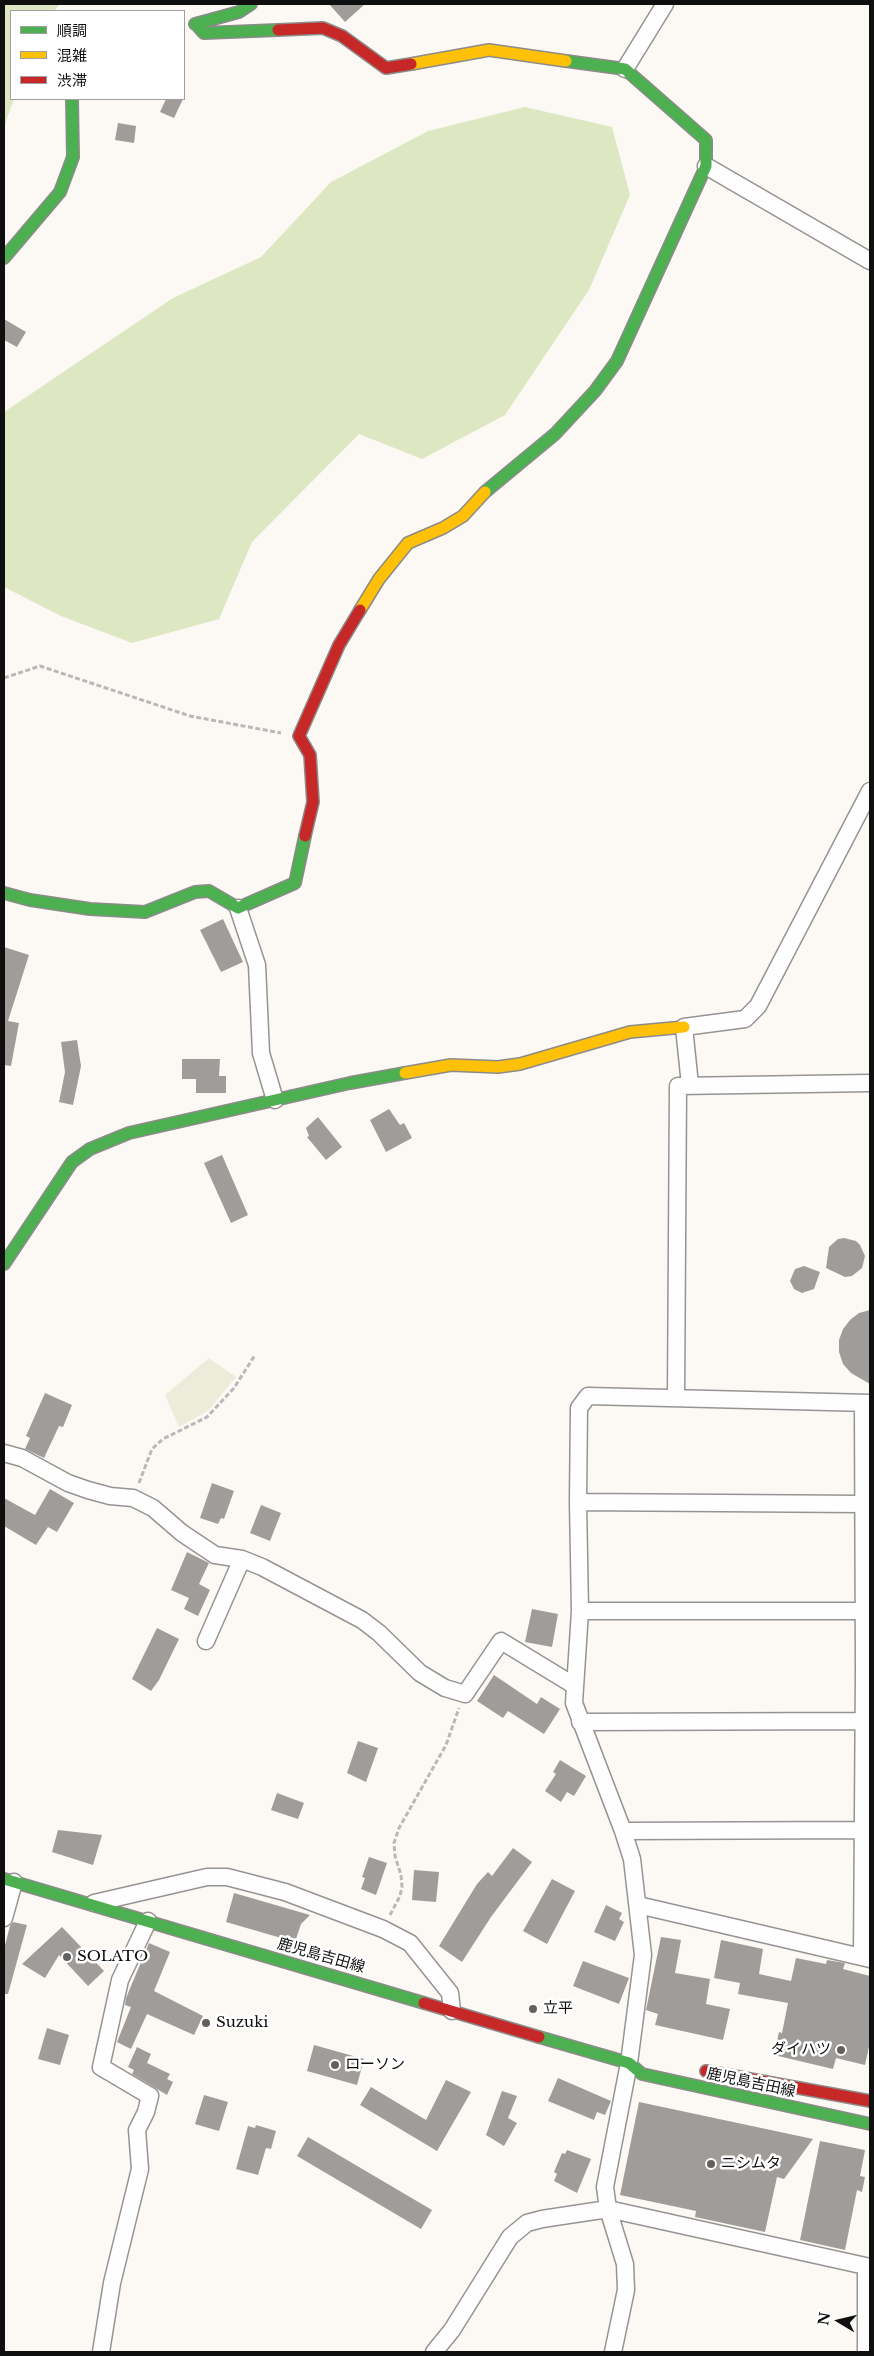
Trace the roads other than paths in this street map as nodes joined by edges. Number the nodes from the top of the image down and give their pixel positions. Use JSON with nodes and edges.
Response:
{"nodes":[{"id":1,"x":252,"y":4,"type":"edge"},
{"id":2,"x":665,"y":4,"type":"edge"},
{"id":3,"x":190,"y":24,"type":"edge"},
{"id":4,"x":625,"y":69,"type":"junction"},
{"id":5,"x":72,"y":100,"type":"edge"},
{"id":6,"x":706,"y":166,"type":"junction"},
{"id":7,"x":4,"y":258,"type":"edge"},
{"id":8,"x":870,"y":261,"type":"edge"},
{"id":9,"x":870,"y":791,"type":"edge"},
{"id":10,"x":4,"y":893,"type":"edge"},
{"id":11,"x":238,"y":908,"type":"junction"},
{"id":12,"x":684,"y":1027,"type":"junction"},
{"id":13,"x":870,"y":1082,"type":"edge"},
{"id":14,"x":690,"y":1085,"type":"junction"},
{"id":15,"x":276,"y":1100,"type":"junction"},
{"id":16,"x":4,"y":1264,"type":"edge"},
{"id":17,"x":676,"y":1398,"type":"junction"},
{"id":18,"x":867,"y":1404,"type":"edge"},
{"id":19,"x":4,"y":1453,"type":"edge"},
{"id":20,"x":578,"y":1502,"type":"junction"},
{"id":21,"x":863,"y":1504,"type":"junction"},
{"id":22,"x":242,"y":1559,"type":"junction"},
{"id":23,"x":580,"y":1611,"type":"junction"},
{"id":24,"x":864,"y":1611,"type":"junction"},
{"id":25,"x":206,"y":1642,"type":"dead end"},
{"id":26,"x":867,"y":1670,"type":"edge"},
{"id":27,"x":575,"y":1686,"type":"junction"},
{"id":28,"x":863,"y":1721,"type":"junction"},
{"id":29,"x":580,"y":1722,"type":"junction"},
{"id":30,"x":864,"y":1830,"type":"junction"},
{"id":31,"x":623,"y":1831,"type":"junction"},
{"id":32,"x":9,"y":1880,"type":"edge"},
{"id":33,"x":89,"y":1904,"type":"junction"},
{"id":34,"x":638,"y":1905,"type":"junction"},
{"id":35,"x":4,"y":1918,"type":"edge"},
{"id":36,"x":148,"y":1921,"type":"junction"},
{"id":37,"x":866,"y":1958,"type":"edge"},
{"id":38,"x":452,"y":2011,"type":"junction"},
{"id":39,"x":636,"y":2061,"type":"junction"},
{"id":40,"x":699,"y":2069,"type":"dead end"},
{"id":41,"x":870,"y":2101,"type":"edge"},
{"id":42,"x":870,"y":2124,"type":"edge"},
{"id":43,"x":608,"y":2209,"type":"junction"},
{"id":44,"x":868,"y":2267,"type":"edge"},
{"id":45,"x":101,"y":2352,"type":"edge"},
{"id":46,"x":434,"y":2352,"type":"edge"},
{"id":47,"x":613,"y":2352,"type":"edge"},
{"id":48,"x":866,"y":2352,"type":"edge"}],
"edges":[{"from":1,"to":3,"type":"street"},
{"from":2,"to":4,"type":"street"},
{"from":3,"to":4,"type":"street"},
{"from":4,"to":6,"type":"street"},
{"from":5,"to":7,"type":"street"},
{"from":6,"to":8,"type":"street"},
{"from":6,"to":11,"type":"street"},
{"from":9,"to":12,"type":"street"},
{"from":10,"to":11,"type":"street"},
{"from":11,"to":15,"type":"street"},
{"from":12,"to":14,"type":"street"},
{"from":12,"to":15,"type":"street"},
{"from":13,"to":14,"type":"street"},
{"from":14,"to":17,"type":"street"},
{"from":15,"to":16,"type":"street"},
{"from":17,"to":18,"type":"street"},
{"from":17,"to":20,"type":"street"},
{"from":18,"to":21,"type":"street"},
{"from":19,"to":22,"type":"street"},
{"from":20,"to":21,"type":"street"},
{"from":20,"to":23,"type":"street"},
{"from":21,"to":24,"type":"street"},
{"from":22,"to":25,"type":"street"},
{"from":22,"to":27,"type":"street"},
{"from":23,"to":24,"type":"street"},
{"from":23,"to":27,"type":"street"},
{"from":24,"to":26,"type":"street"},
{"from":26,"to":28,"type":"street"},
{"from":27,"to":29,"type":"street"},
{"from":28,"to":29,"type":"street"},
{"from":28,"to":30,"type":"street"},
{"from":29,"to":31,"type":"street"},
{"from":30,"to":31,"type":"street"},
{"from":30,"to":37,"type":"street"},
{"from":31,"to":34,"type":"street"},
{"from":32,"to":33,"type":"street","name":"鹿児島吉田線"},
{"from":32,"to":35,"type":"street"},
{"from":33,"to":36,"type":"street","name":"鹿児島吉田線"},
{"from":33,"to":38,"type":"street"},
{"from":34,"to":37,"type":"street"},
{"from":34,"to":39,"type":"street"},
{"from":36,"to":38,"type":"street","name":"鹿児島吉田線"},
{"from":36,"to":45,"type":"street"},
{"from":38,"to":39,"type":"street","name":"鹿児島吉田線"},
{"from":39,"to":42,"type":"street","name":"鹿児島吉田線"},
{"from":39,"to":43,"type":"street"},
{"from":40,"to":41,"type":"street","name":"鹿児島吉田線"},
{"from":43,"to":44,"type":"street"},
{"from":43,"to":46,"type":"street"},
{"from":43,"to":47,"type":"street"},
{"from":44,"to":48,"type":"street"}]}
